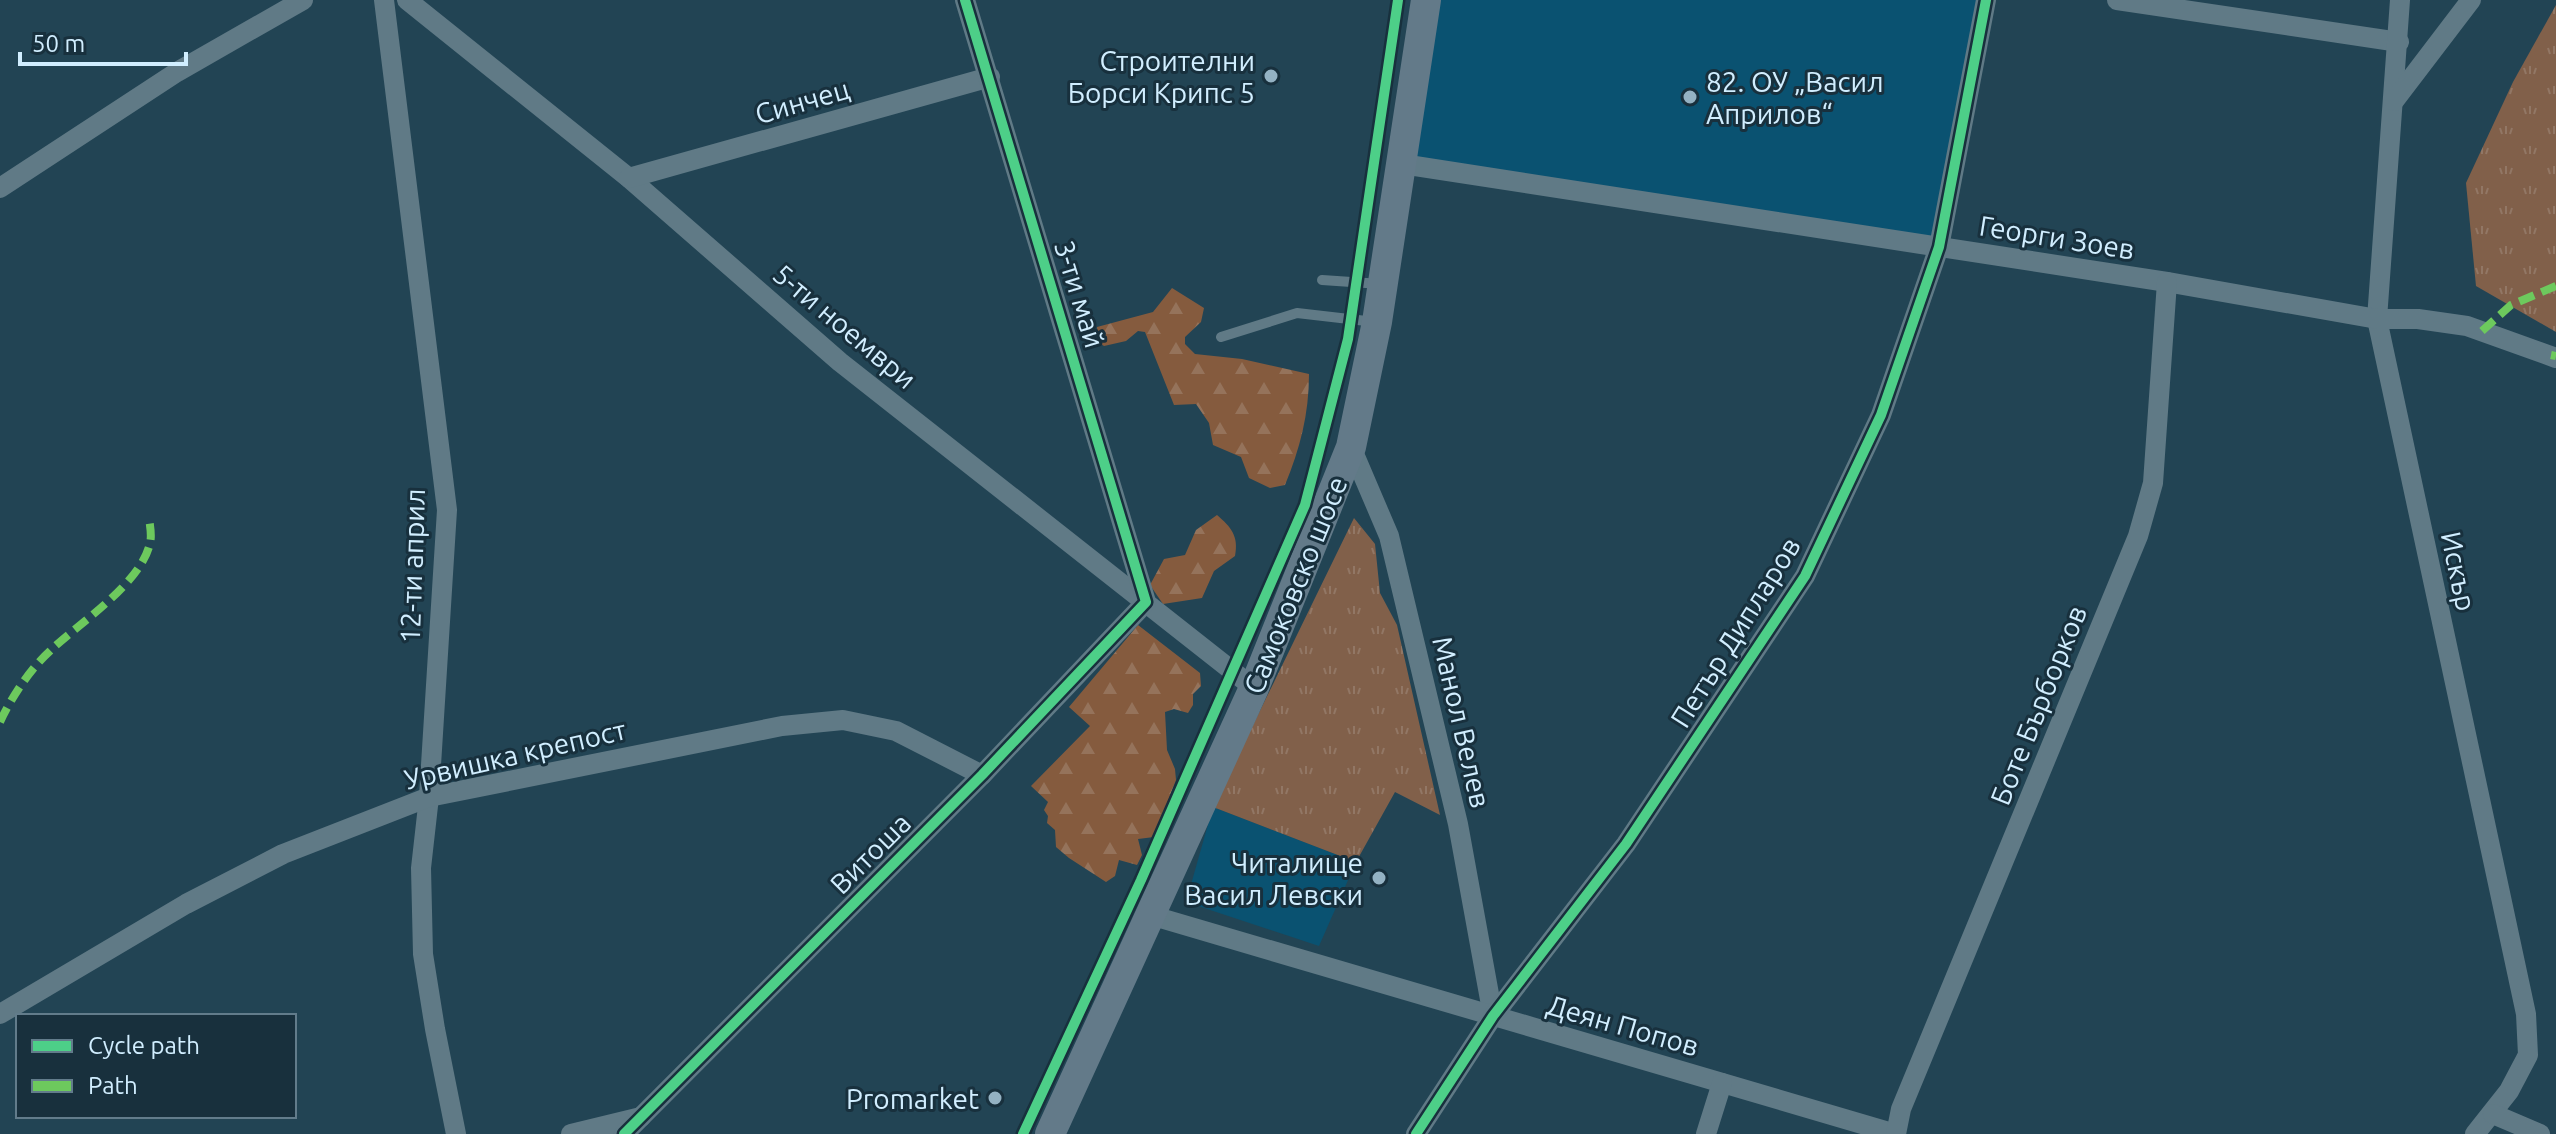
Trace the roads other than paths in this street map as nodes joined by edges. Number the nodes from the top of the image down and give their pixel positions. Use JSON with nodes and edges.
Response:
{"nodes":[{"id":1,"x":303,"y":0,"type":"edge"},
{"id":2,"x":384,"y":0,"type":"edge"},
{"id":3,"x":407,"y":0,"type":"edge"},
{"id":4,"x":965,"y":0,"type":"edge"},
{"id":5,"x":1426,"y":0,"type":"edge"},
{"id":6,"x":1986,"y":0,"type":"edge"},
{"id":7,"x":2117,"y":0,"type":"edge"},
{"id":8,"x":2400,"y":0,"type":"edge"},
{"id":9,"x":2471,"y":0,"type":"edge"},
{"id":10,"x":2399,"y":42,"type":"junction"},
{"id":11,"x":990,"y":77,"type":"junction"},
{"id":12,"x":2394,"y":101,"type":"junction"},
{"id":13,"x":1402,"y":164,"type":"junction"},
{"id":14,"x":629,"y":178,"type":"junction"},
{"id":15,"x":0,"y":188,"type":"edge"},
{"id":16,"x":1939,"y":247,"type":"junction"},
{"id":17,"x":1322,"y":280,"type":"dead end"},
{"id":18,"x":2167,"y":282,"type":"junction"},
{"id":19,"x":1383,"y":284,"type":"junction"},
{"id":20,"x":2377,"y":319,"type":"junction"},
{"id":21,"x":1377,"y":322,"type":"junction"},
{"id":22,"x":1221,"y":337,"type":"dead end"},
{"id":23,"x":2556,"y":358,"type":"edge"},
{"id":24,"x":1351,"y":447,"type":"junction"},
{"id":25,"x":1146,"y":602,"type":"junction"},
{"id":26,"x":1254,"y":688,"type":"junction"},
{"id":27,"x":982,"y":775,"type":"junction"},
{"id":28,"x":429,"y":797,"type":"junction"},
{"id":29,"x":1150,"y":915,"type":"junction"},
{"id":30,"x":0,"y":1014,"type":"edge"},
{"id":31,"x":1493,"y":1016,"type":"junction"},
{"id":32,"x":1722,"y":1083,"type":"junction"},
{"id":33,"x":2493,"y":1114,"type":"junction"},
{"id":34,"x":641,"y":1117,"type":"junction"},
{"id":35,"x":456,"y":1134,"type":"edge"},
{"id":36,"x":571,"y":1134,"type":"edge"},
{"id":37,"x":624,"y":1134,"type":"edge"},
{"id":38,"x":1050,"y":1134,"type":"edge"},
{"id":39,"x":1416,"y":1134,"type":"edge"},
{"id":40,"x":1706,"y":1134,"type":"edge"},
{"id":41,"x":1896,"y":1134,"type":"edge"},
{"id":42,"x":2475,"y":1134,"type":"edge"},
{"id":43,"x":2540,"y":1134,"type":"edge"}],
"edges":[{"from":1,"to":15,"type":"street"},
{"from":2,"to":28,"type":"street","name":"12-ти април"},
{"from":3,"to":14,"type":"street","name":"5-ти ноември"},
{"from":4,"to":11,"type":"street","name":"3-ти май"},
{"from":5,"to":13,"type":"main road","name":"Самоковско шосе"},
{"from":6,"to":16,"type":"street","name":"Петър Дипларов"},
{"from":7,"to":10,"type":"street"},
{"from":8,"to":10,"type":"street","name":"Искър"},
{"from":9,"to":12,"type":"street"},
{"from":10,"to":12,"type":"street","name":"Искър"},
{"from":11,"to":14,"type":"street","name":"Синчец"},
{"from":11,"to":25,"type":"street","name":"3-ти май"},
{"from":12,"to":20,"type":"street","name":"Искър"},
{"from":13,"to":16,"type":"street","name":"Георги Зоев"},
{"from":13,"to":19,"type":"main road","name":"Самоковско шосе"},
{"from":14,"to":25,"type":"street","name":"5-ти ноември"},
{"from":16,"to":18,"type":"street","name":"Георги Зоев"},
{"from":16,"to":31,"type":"street","name":"Петър Дипларов"},
{"from":17,"to":19,"type":"lane"},
{"from":18,"to":20,"type":"street","name":"Георги Зоев"},
{"from":18,"to":41,"type":"street","name":"Боте Бърборков"},
{"from":19,"to":21,"type":"main road","name":"Самоковско шосе"},
{"from":20,"to":23,"type":"street","name":"Георги Зоев"},
{"from":20,"to":33,"type":"street","name":"Искър"},
{"from":21,"to":22,"type":"lane"},
{"from":21,"to":24,"type":"main road","name":"Самоковско шосе"},
{"from":24,"to":26,"type":"main road","name":"Самоковско шосе"},
{"from":24,"to":31,"type":"street","name":"Манол Велев"},
{"from":25,"to":26,"type":"street","name":"5-ти ноември"},
{"from":25,"to":27,"type":"street","name":"Витоша"},
{"from":26,"to":29,"type":"main road","name":"Самоковско шосе"},
{"from":27,"to":28,"type":"street","name":"Урвишка крепост"},
{"from":27,"to":34,"type":"street","name":"Витоша"},
{"from":28,"to":30,"type":"street","name":"Урвишка крепост"},
{"from":28,"to":35,"type":"street","name":"12-ти април"},
{"from":29,"to":31,"type":"street","name":"Деян Попов"},
{"from":29,"to":38,"type":"main road","name":"Самоковско шосе"},
{"from":31,"to":32,"type":"street","name":"Деян Попов"},
{"from":31,"to":39,"type":"street","name":"Петър Дипларов"},
{"from":32,"to":40,"type":"street"},
{"from":32,"to":41,"type":"street","name":"Деян Попов"},
{"from":33,"to":42,"type":"street","name":"Искър"},
{"from":33,"to":43,"type":"street"},
{"from":34,"to":36,"type":"street"},
{"from":34,"to":37,"type":"street","name":"Витоша"}]}
